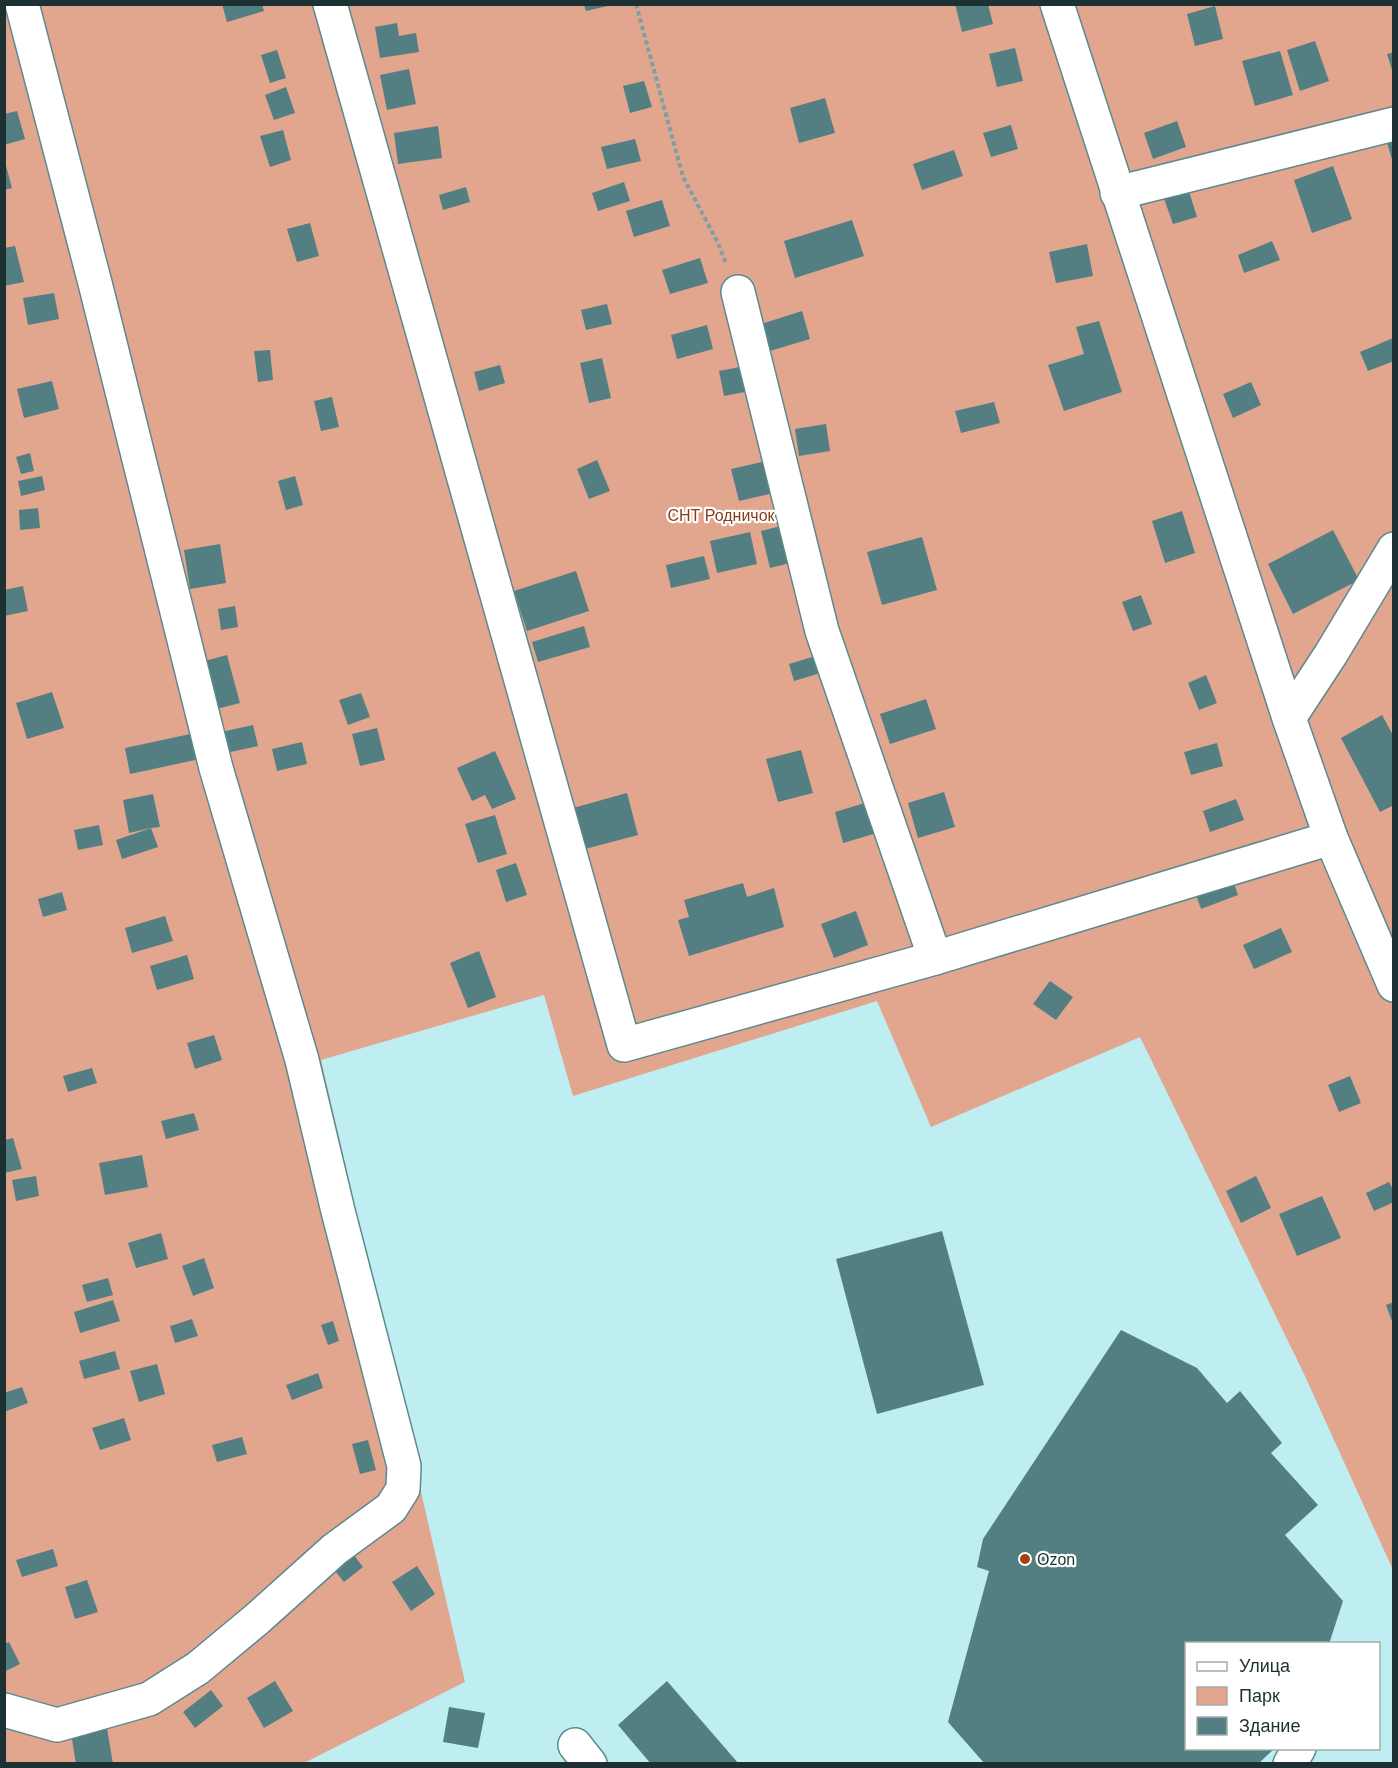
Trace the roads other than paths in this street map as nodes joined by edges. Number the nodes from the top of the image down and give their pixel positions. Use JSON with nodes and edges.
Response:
{"nodes":[{"id":1,"x":22,"y":4,"type":"edge"},
{"id":2,"x":330,"y":4,"type":"edge"},
{"id":3,"x":1057,"y":4,"type":"edge"},
{"id":4,"x":1394,"y":124,"type":"edge"},
{"id":5,"x":1117,"y":193,"type":"junction"},
{"id":6,"x":738,"y":292,"type":"road end"},
{"id":7,"x":1394,"y":549,"type":"edge"},
{"id":8,"x":1289,"y":718,"type":"junction"},
{"id":9,"x":1331,"y":838,"type":"junction"},
{"id":10,"x":935,"y":958,"type":"junction"},
{"id":11,"x":1394,"y":985,"type":"edge"},
{"id":12,"x":4,"y":1710,"type":"edge"},
{"id":13,"x":1298,"y":1750,"type":"edge"},
{"id":14,"x":1290,"y":1764,"type":"edge"}],
"edges":[{"from":1,"to":12,"type":"lane"},
{"from":2,"to":10,"type":"lane"},
{"from":3,"to":5,"type":"lane"},
{"from":4,"to":5,"type":"lane"},
{"from":5,"to":8,"type":"lane"},
{"from":6,"to":10,"type":"lane"},
{"from":7,"to":8,"type":"lane"},
{"from":8,"to":9,"type":"lane"},
{"from":9,"to":10,"type":"lane"},
{"from":9,"to":11,"type":"lane"},
{"from":13,"to":14,"type":"lane"}]}
